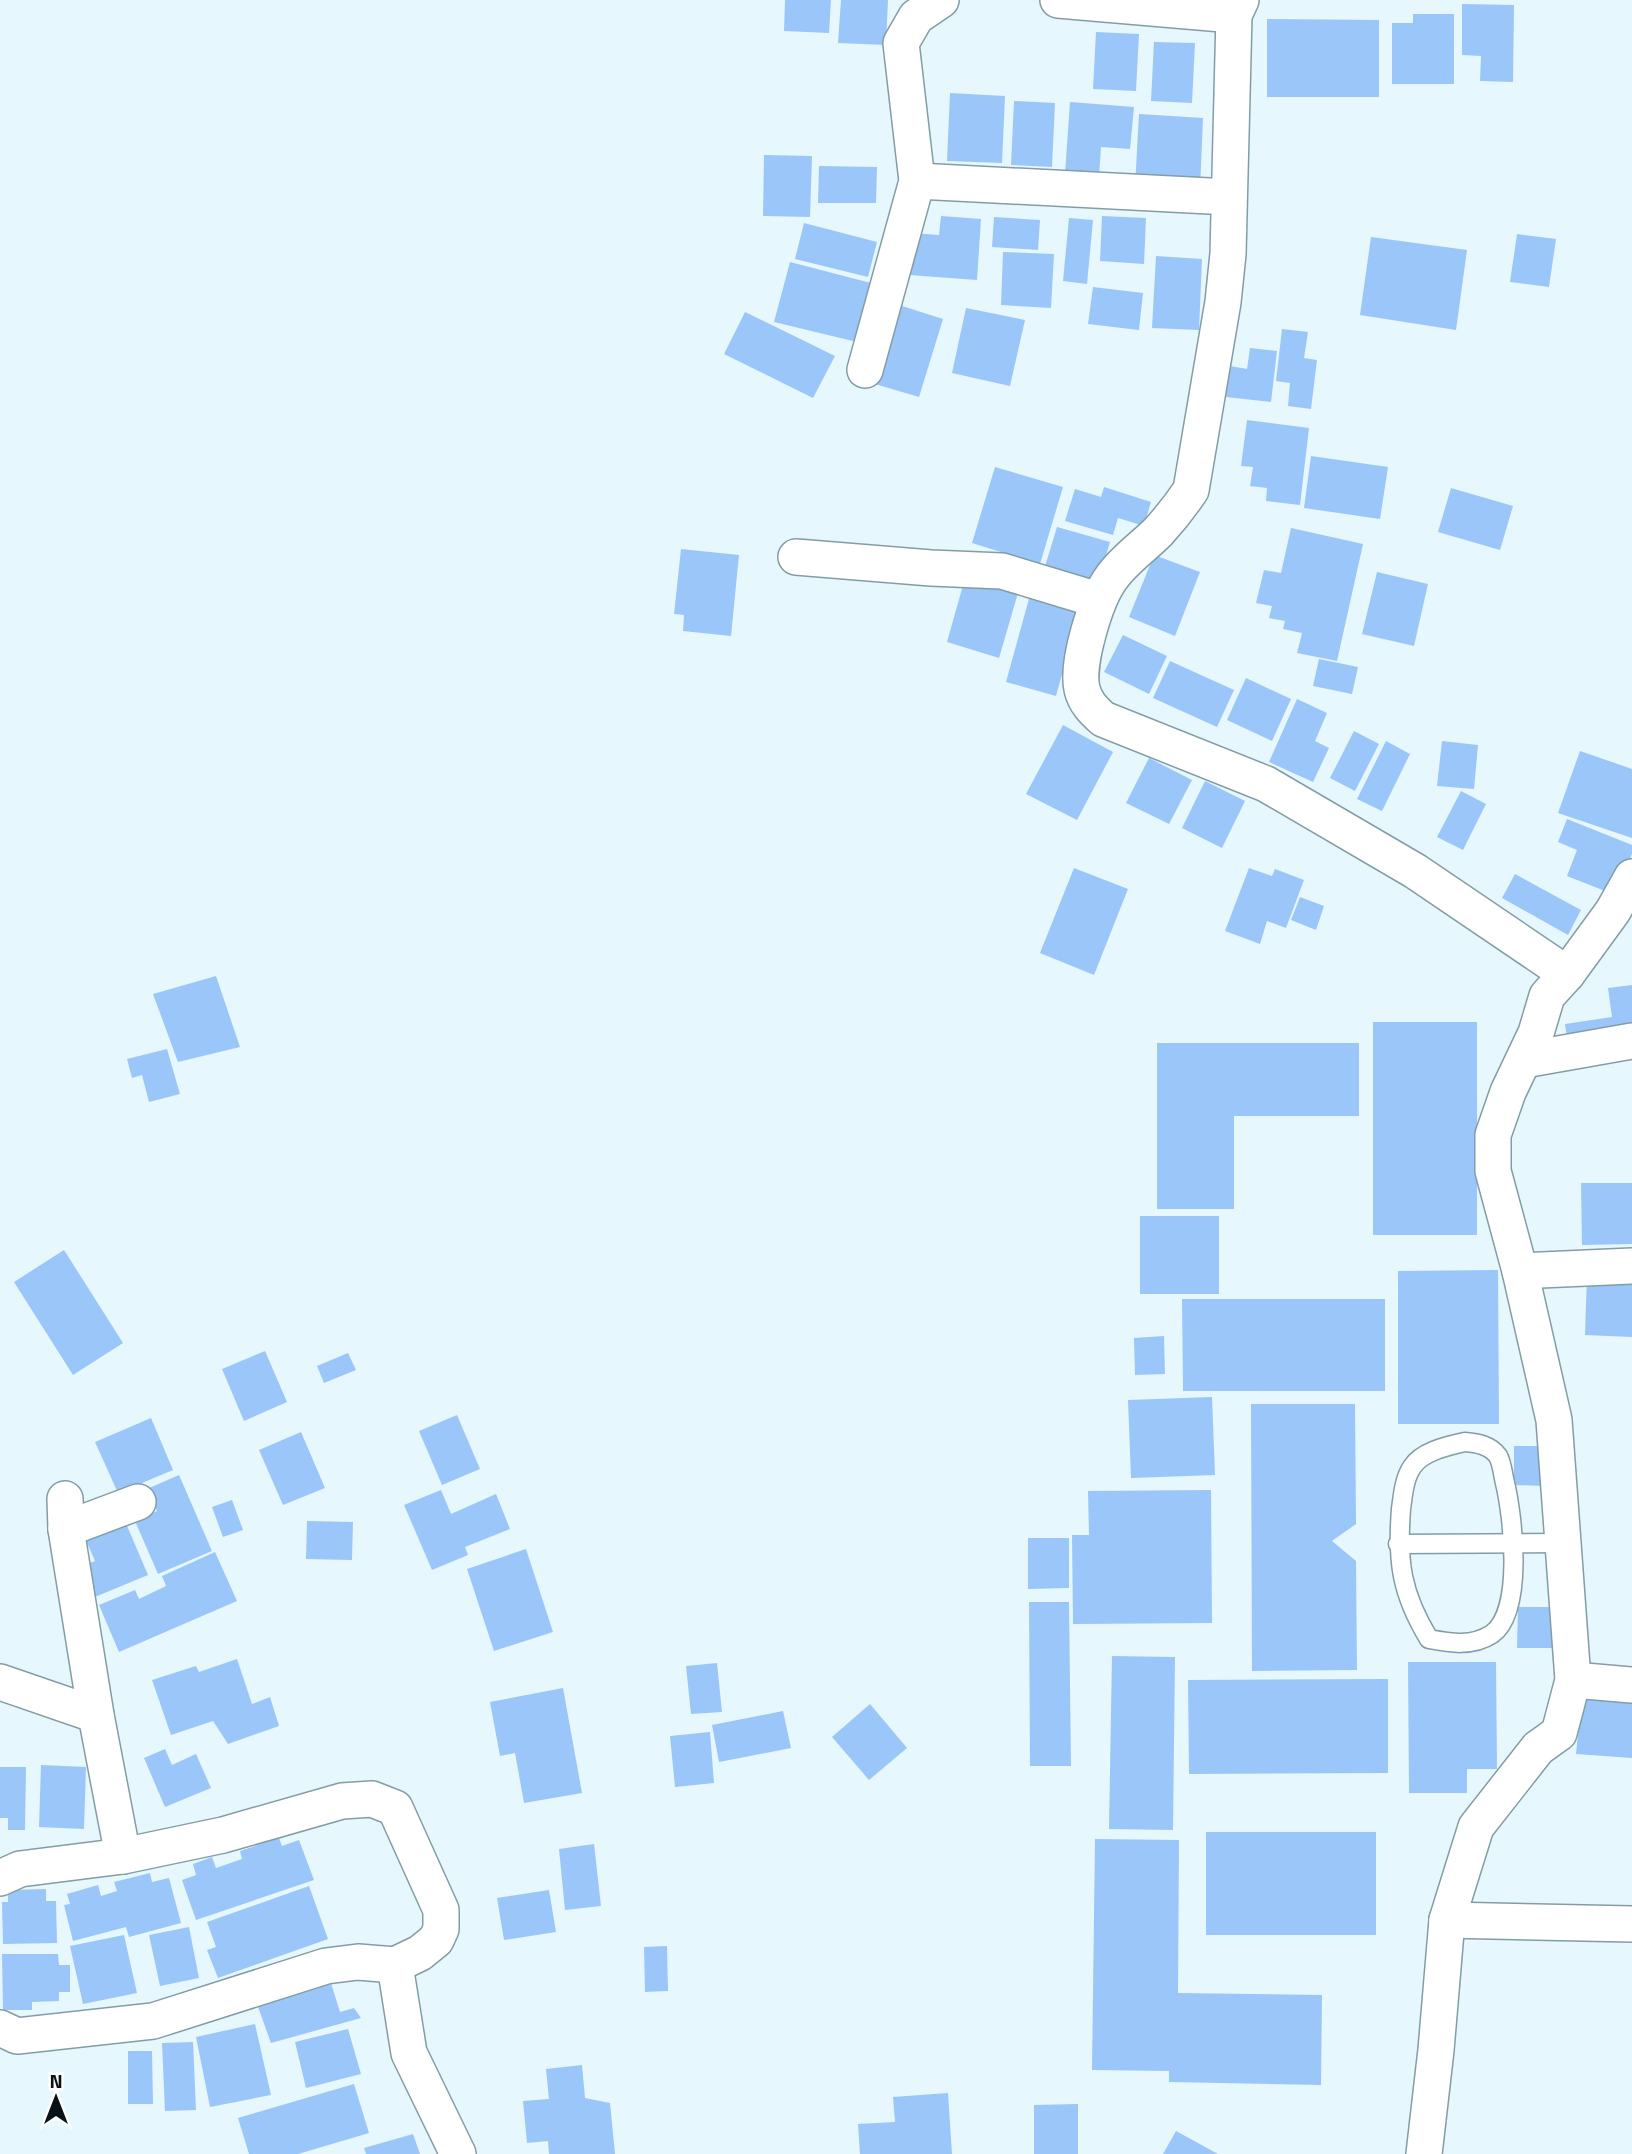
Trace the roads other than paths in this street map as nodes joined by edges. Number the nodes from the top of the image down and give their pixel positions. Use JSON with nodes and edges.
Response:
{"nodes":[{"id":1,"x":941,"y":0,"type":"edge"},
{"id":2,"x":1058,"y":0,"type":"edge"},
{"id":3,"x":1238,"y":7,"type":"edge"},
{"id":4,"x":917,"y":181,"type":"junction"},
{"id":5,"x":1229,"y":197,"type":"junction"},
{"id":6,"x":865,"y":370,"type":"dead end"},
{"id":7,"x":796,"y":557,"type":"dead end"},
{"id":8,"x":1098,"y":600,"type":"junction"},
{"id":9,"x":1632,"y":877,"type":"edge"},
{"id":10,"x":1567,"y":974,"type":"junction"},
{"id":11,"x":1632,"y":1041,"type":"edge"},
{"id":12,"x":1524,"y":1060,"type":"junction"},
{"id":13,"x":1632,"y":1266,"type":"edge"},
{"id":14,"x":1521,"y":1270,"type":"junction"},
{"id":15,"x":138,"y":1502,"type":"dead end"},
{"id":16,"x":1514,"y":1543,"type":"junction"},
{"id":17,"x":1564,"y":1543,"type":"junction"},
{"id":18,"x":1398,"y":1544,"type":"junction"},
{"id":19,"x":1573,"y":1680,"type":"junction"},
{"id":20,"x":0,"y":1682,"type":"edge"},
{"id":21,"x":1632,"y":1685,"type":"edge"},
{"id":22,"x":96,"y":1715,"type":"junction"},
{"id":23,"x":123,"y":1856,"type":"junction"},
{"id":24,"x":0,"y":1878,"type":"edge"},
{"id":25,"x":1447,"y":1920,"type":"junction"},
{"id":26,"x":1632,"y":1924,"type":"edge"},
{"id":27,"x":395,"y":1965,"type":"junction"},
{"id":28,"x":0,"y":2028,"type":"edge"},
{"id":29,"x":458,"y":2154,"type":"edge"},
{"id":30,"x":1424,"y":2154,"type":"edge"}],
"edges":[{"from":1,"to":4,"type":"street"},
{"from":2,"to":3,"type":"street"},
{"from":3,"to":5,"type":"street"},
{"from":4,"to":5,"type":"street"},
{"from":4,"to":6,"type":"street"},
{"from":5,"to":8,"type":"street"},
{"from":7,"to":8,"type":"street"},
{"from":8,"to":10,"type":"street"},
{"from":9,"to":10,"type":"street"},
{"from":10,"to":12,"type":"street"},
{"from":11,"to":12,"type":"street"},
{"from":12,"to":14,"type":"street"},
{"from":13,"to":14,"type":"street"},
{"from":14,"to":17,"type":"street"},
{"from":15,"to":22,"type":"street"},
{"from":16,"to":17,"type":"lane"},
{"from":16,"to":18,"type":"lane"},
{"from":16,"to":18,"type":"lane"},
{"from":16,"to":18,"type":"lane"},
{"from":17,"to":19,"type":"street"},
{"from":19,"to":21,"type":"street"},
{"from":19,"to":25,"type":"street"},
{"from":20,"to":22,"type":"street"},
{"from":22,"to":23,"type":"street"},
{"from":23,"to":24,"type":"street"},
{"from":23,"to":27,"type":"street"},
{"from":25,"to":26,"type":"street"},
{"from":25,"to":30,"type":"street"},
{"from":27,"to":28,"type":"street"},
{"from":27,"to":29,"type":"street"}]}
